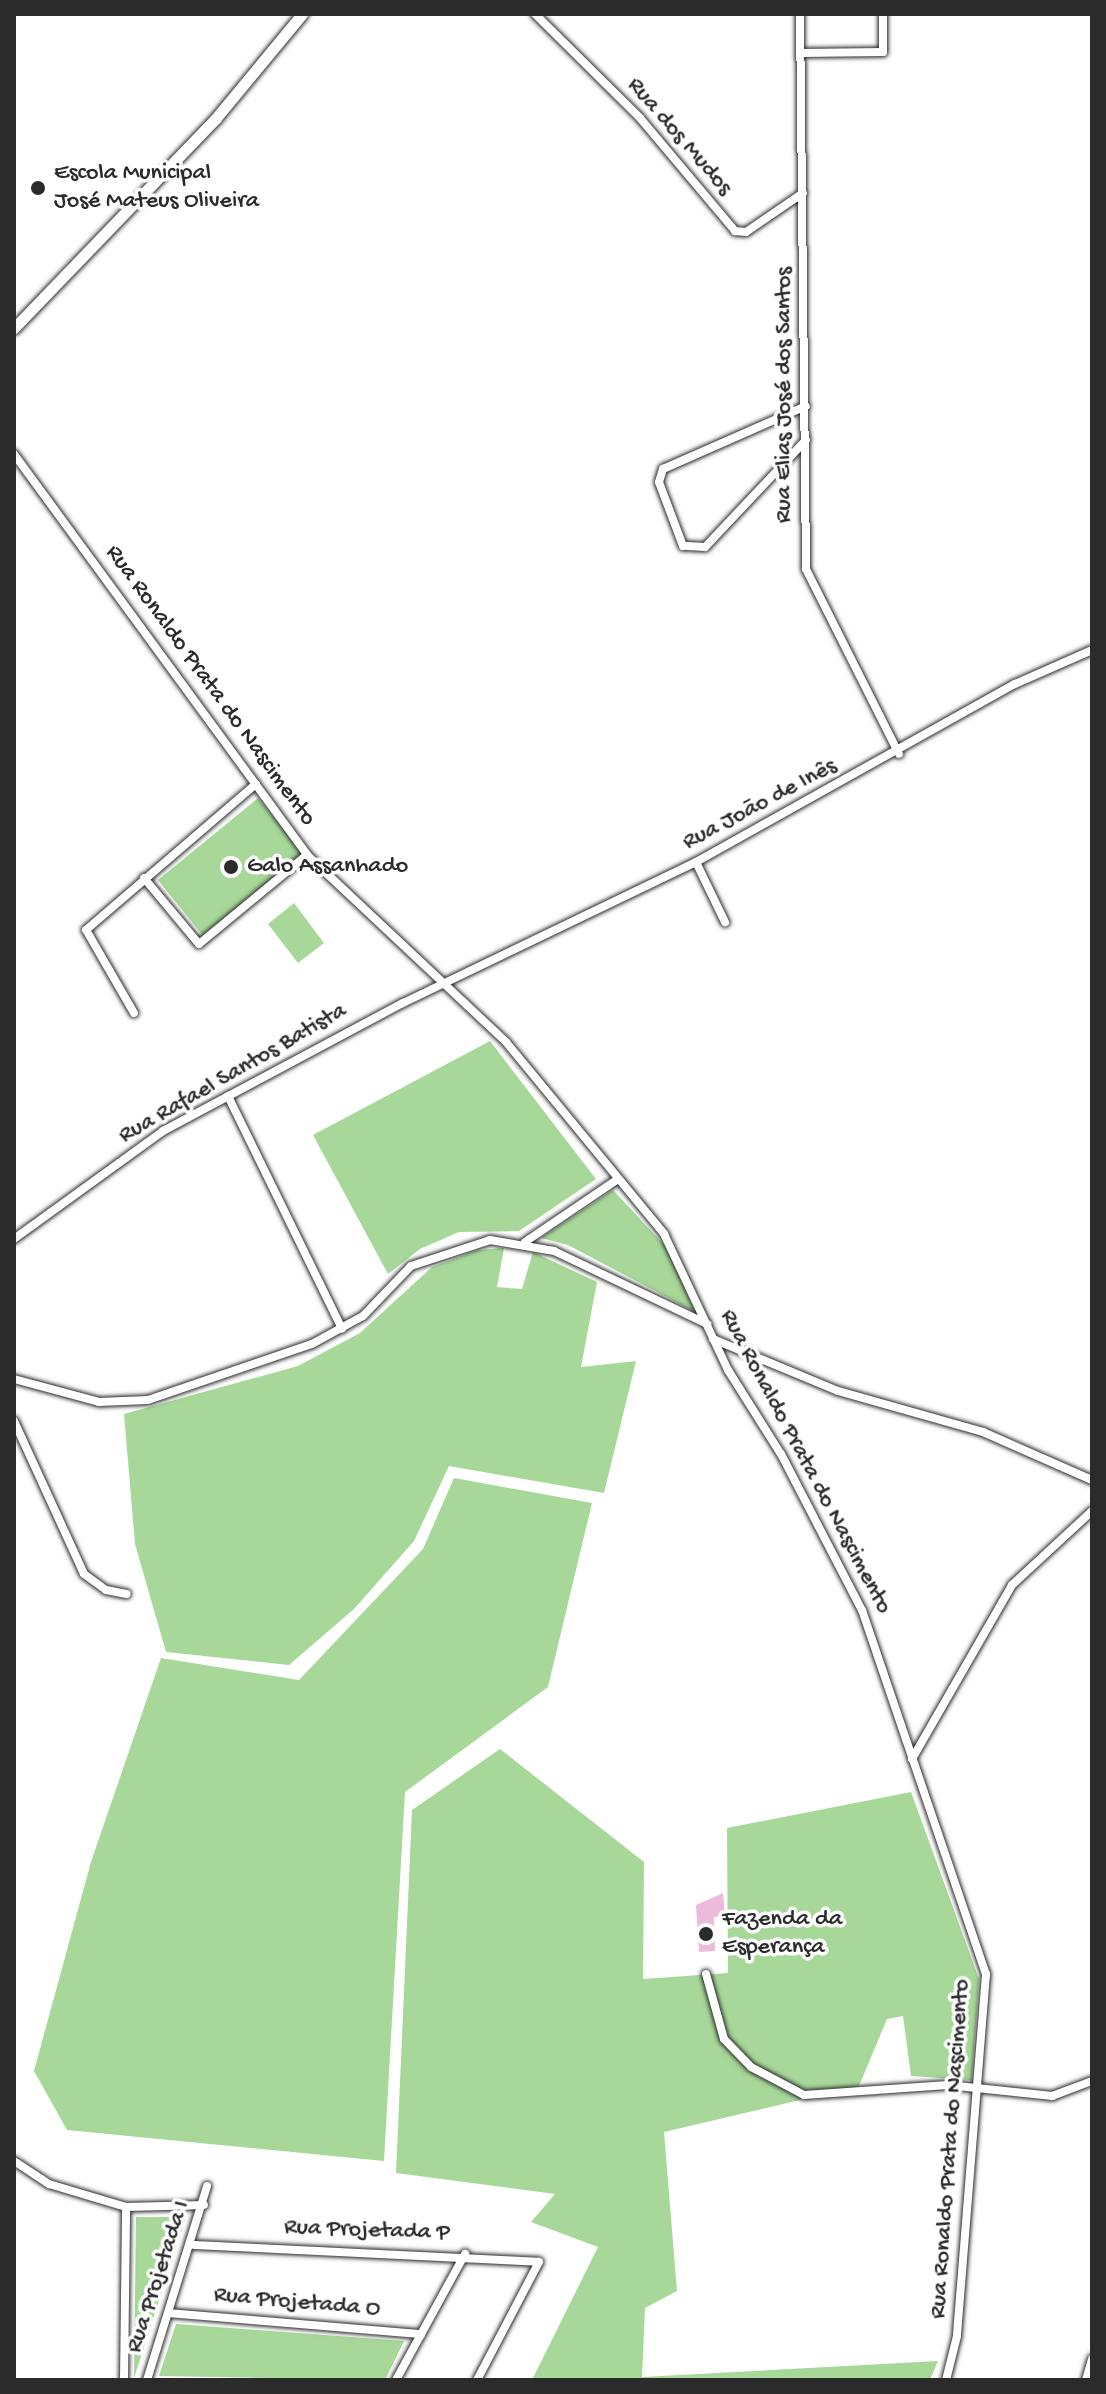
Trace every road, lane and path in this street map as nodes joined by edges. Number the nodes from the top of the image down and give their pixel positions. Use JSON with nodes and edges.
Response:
{"nodes":[{"id":1,"x":302,"y":14,"type":"edge"},
{"id":2,"x":535,"y":14,"type":"edge"},
{"id":3,"x":800,"y":14,"type":"edge"},
{"id":4,"x":883,"y":14,"type":"edge"},
{"id":5,"x":801,"y":53,"type":"junction"},
{"id":6,"x":803,"y":193,"type":"junction"},
{"id":7,"x":14,"y":328,"type":"edge"},
{"id":8,"x":806,"y":406,"type":"junction"},
{"id":9,"x":806,"y":439,"type":"junction"},
{"id":10,"x":14,"y":454,"type":"edge"},
{"id":11,"x":1092,"y":650,"type":"edge"},
{"id":12,"x":899,"y":754,"type":"junction"},
{"id":13,"x":256,"y":784,"type":"junction"},
{"id":14,"x":307,"y":855,"type":"junction"},
{"id":15,"x":696,"y":862,"type":"junction"},
{"id":16,"x":144,"y":878,"type":"junction"},
{"id":17,"x":725,"y":922,"type":"dead end"},
{"id":18,"x":441,"y":985,"type":"junction"},
{"id":19,"x":134,"y":1013,"type":"dead end"},
{"id":20,"x":228,"y":1096,"type":"junction"},
{"id":21,"x":615,"y":1181,"type":"junction"},
{"id":22,"x":14,"y":1239,"type":"edge"},
{"id":23,"x":525,"y":1242,"type":"junction"},
{"id":24,"x":707,"y":1324,"type":"junction"},
{"id":25,"x":342,"y":1329,"type":"junction"},
{"id":26,"x":712,"y":1339,"type":"junction"},
{"id":27,"x":14,"y":1379,"type":"edge"},
{"id":28,"x":14,"y":1421,"type":"edge"},
{"id":29,"x":1092,"y":1480,"type":"edge"},
{"id":30,"x":1092,"y":1511,"type":"edge"},
{"id":31,"x":127,"y":1594,"type":"dead end"},
{"id":32,"x":912,"y":1760,"type":"junction"},
{"id":33,"x":706,"y":1974,"type":"dead end"},
{"id":34,"x":1092,"y":2081,"type":"edge"},
{"id":35,"x":977,"y":2086,"type":"junction"},
{"id":36,"x":14,"y":2161,"type":"edge"},
{"id":37,"x":207,"y":2186,"type":"dead end"},
{"id":38,"x":204,"y":2205,"type":"junction"},
{"id":39,"x":126,"y":2207,"type":"junction"},
{"id":40,"x":194,"y":2245,"type":"junction"},
{"id":41,"x":465,"y":2254,"type":"junction"},
{"id":42,"x":169,"y":2313,"type":"junction"},
{"id":43,"x":421,"y":2334,"type":"junction"},
{"id":44,"x":1092,"y":2359,"type":"edge"},
{"id":45,"x":124,"y":2380,"type":"edge"},
{"id":46,"x":147,"y":2380,"type":"edge"},
{"id":47,"x":396,"y":2380,"type":"edge"},
{"id":48,"x":477,"y":2380,"type":"edge"},
{"id":49,"x":946,"y":2380,"type":"edge"},
{"id":50,"x":1086,"y":2380,"type":"edge"}],
"edges":[{"from":1,"to":7,"type":"main road"},
{"from":2,"to":6,"type":"street","name":"Rua dos Mudos"},
{"from":3,"to":5,"type":"street","name":"Rua Elias José dos Santos"},
{"from":4,"to":5,"type":"street"},
{"from":5,"to":6,"type":"street","name":"Rua Elias José dos Santos"},
{"from":6,"to":8,"type":"street","name":"Rua Elias José dos Santos"},
{"from":8,"to":9,"type":"street","name":"Rua Elias José dos Santos"},
{"from":8,"to":9,"type":"street"},
{"from":9,"to":12,"type":"street","name":"Rua Elias José dos Santos"},
{"from":10,"to":13,"type":"street","name":"Rua Ronaldo Prata do Nascimento"},
{"from":11,"to":12,"type":"street","name":"Rua João de Inês"},
{"from":12,"to":15,"type":"street","name":"Rua João de Inês"},
{"from":13,"to":14,"type":"street","name":"Rua Ronaldo Prata do Nascimento"},
{"from":13,"to":16,"type":"street"},
{"from":14,"to":16,"type":"street"},
{"from":14,"to":18,"type":"street","name":"Rua Ronaldo Prata do Nascimento"},
{"from":15,"to":17,"type":"street"},
{"from":15,"to":18,"type":"street","name":"Rua João de Inês"},
{"from":16,"to":19,"type":"street"},
{"from":18,"to":20,"type":"street","name":"Rua Rafael Santos Batista"},
{"from":18,"to":21,"type":"street","name":"Rua Ronaldo Prata do Nascimento"},
{"from":20,"to":22,"type":"street","name":"Rua Rafael Santos Batista"},
{"from":20,"to":25,"type":"street"},
{"from":21,"to":23,"type":"street"},
{"from":21,"to":24,"type":"street","name":"Rua Ronaldo Prata do Nascimento"},
{"from":23,"to":24,"type":"street"},
{"from":23,"to":25,"type":"street"},
{"from":24,"to":26,"type":"street","name":"Rua Ronaldo Prata do Nascimento"},
{"from":25,"to":27,"type":"street"},
{"from":26,"to":29,"type":"street"},
{"from":26,"to":32,"type":"street","name":"Rua Ronaldo Prata do Nascimento"},
{"from":28,"to":31,"type":"street"},
{"from":30,"to":32,"type":"street"},
{"from":32,"to":35,"type":"street","name":"Rua Ronaldo Prata do Nascimento"},
{"from":33,"to":35,"type":"street"},
{"from":34,"to":35,"type":"street"},
{"from":35,"to":49,"type":"street","name":"Rua Ronaldo Prata do Nascimento"},
{"from":36,"to":39,"type":"street"},
{"from":37,"to":38,"type":"street","name":"Rua Projetada I"},
{"from":38,"to":39,"type":"street"},
{"from":38,"to":40,"type":"street","name":"Rua Projetada I"},
{"from":39,"to":45,"type":"street"},
{"from":40,"to":41,"type":"street","name":"Rua Projetada P"},
{"from":40,"to":42,"type":"street","name":"Rua Projetada I"},
{"from":41,"to":43,"type":"street"},
{"from":41,"to":48,"type":"street","name":"Rua Projetada P"},
{"from":42,"to":43,"type":"street","name":"Rua Projetada O"},
{"from":42,"to":46,"type":"street","name":"Rua Projetada I"},
{"from":43,"to":47,"type":"street"},
{"from":44,"to":50,"type":"street"}]}
